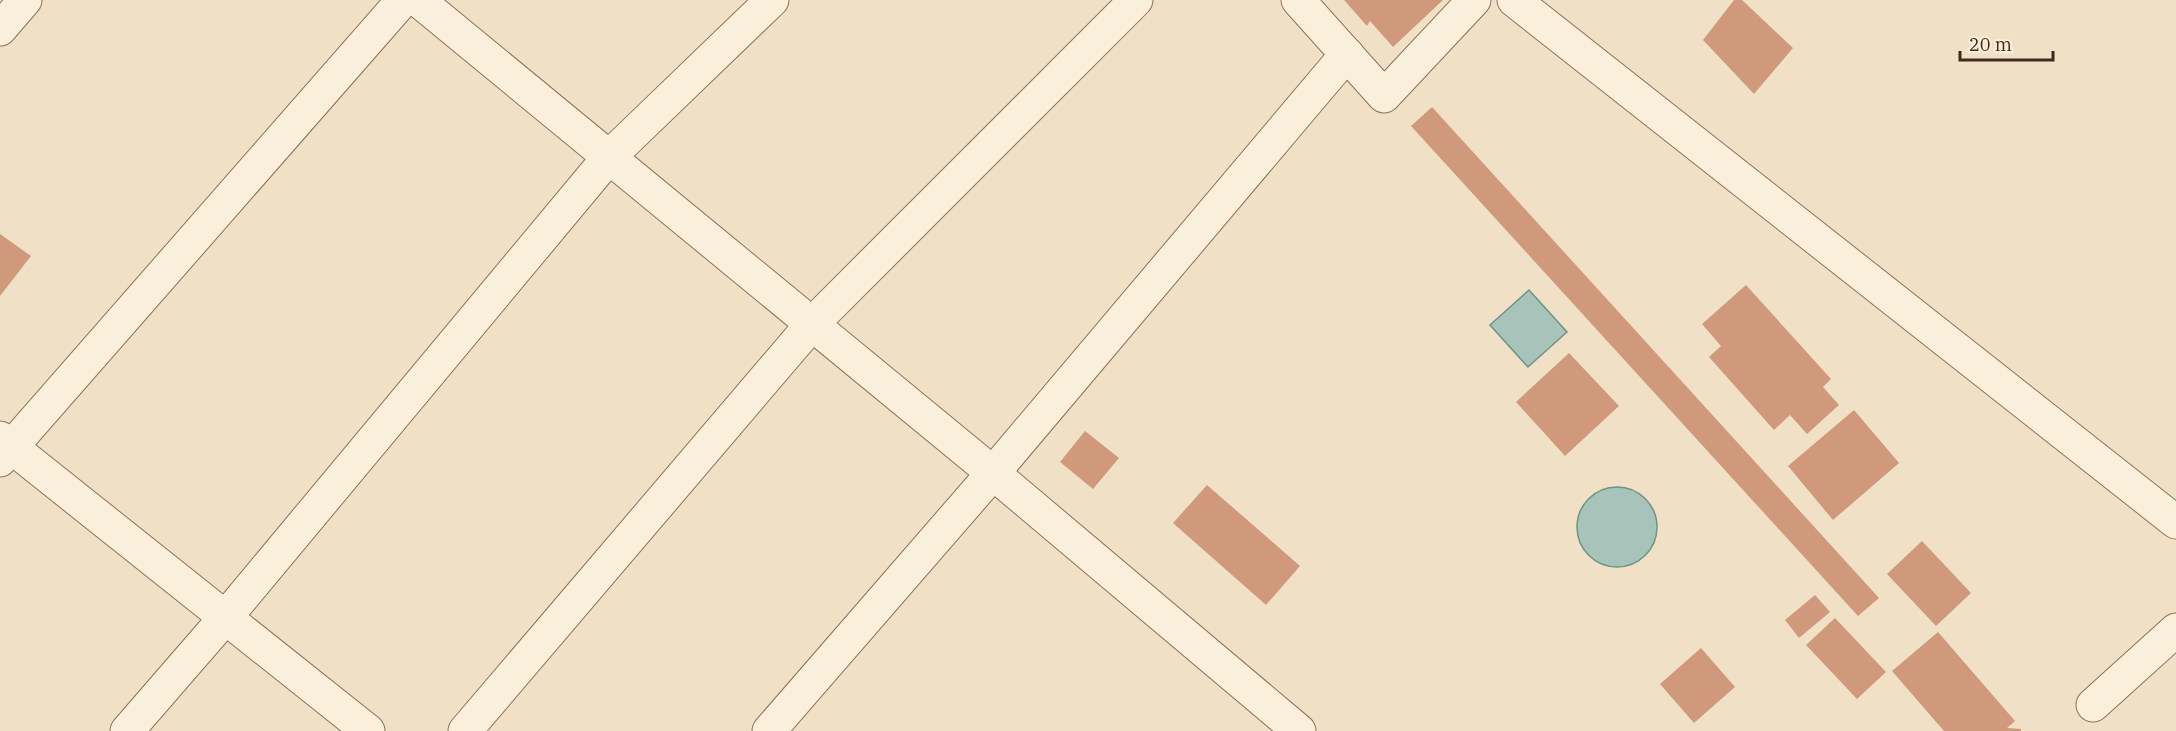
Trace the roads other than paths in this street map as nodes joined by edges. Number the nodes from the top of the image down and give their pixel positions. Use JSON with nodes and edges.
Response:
{"nodes":[{"id":1,"x":25,"y":0,"type":"edge"},
{"id":2,"x":403,"y":0,"type":"edge"},
{"id":3,"x":418,"y":0,"type":"edge"},
{"id":4,"x":772,"y":0,"type":"edge"},
{"id":5,"x":1136,"y":0,"type":"edge"},
{"id":6,"x":1298,"y":0,"type":"edge"},
{"id":7,"x":1474,"y":0,"type":"edge"},
{"id":8,"x":1514,"y":0,"type":"edge"},
{"id":9,"x":0,"y":29,"type":"edge"},
{"id":10,"x":1347,"y":54,"type":"junction"},
{"id":11,"x":609,"y":157,"type":"junction"},
{"id":12,"x":812,"y":324,"type":"junction"},
{"id":13,"x":3,"y":448,"type":"edge"},
{"id":14,"x":993,"y":473,"type":"junction"},
{"id":15,"x":2176,"y":522,"type":"edge"},
{"id":16,"x":225,"y":618,"type":"junction"},
{"id":17,"x":2176,"y":630,"type":"edge"},
{"id":18,"x":2093,"y":705,"type":"dead end"},
{"id":19,"x":128,"y":731,"type":"edge"},
{"id":20,"x":368,"y":731,"type":"edge"},
{"id":21,"x":465,"y":731,"type":"edge"},
{"id":22,"x":769,"y":731,"type":"edge"},
{"id":23,"x":1299,"y":731,"type":"edge"}],
"edges":[{"from":1,"to":9,"type":"street"},
{"from":2,"to":13,"type":"street"},
{"from":3,"to":11,"type":"street"},
{"from":4,"to":11,"type":"street"},
{"from":5,"to":12,"type":"street"},
{"from":6,"to":10,"type":"street"},
{"from":7,"to":10,"type":"street"},
{"from":8,"to":15,"type":"street"},
{"from":10,"to":14,"type":"street"},
{"from":11,"to":12,"type":"street"},
{"from":11,"to":16,"type":"street"},
{"from":12,"to":14,"type":"street"},
{"from":12,"to":21,"type":"street"},
{"from":13,"to":16,"type":"street"},
{"from":14,"to":22,"type":"street"},
{"from":14,"to":23,"type":"street"},
{"from":16,"to":19,"type":"street"},
{"from":16,"to":20,"type":"street"},
{"from":17,"to":18,"type":"street"}]}
